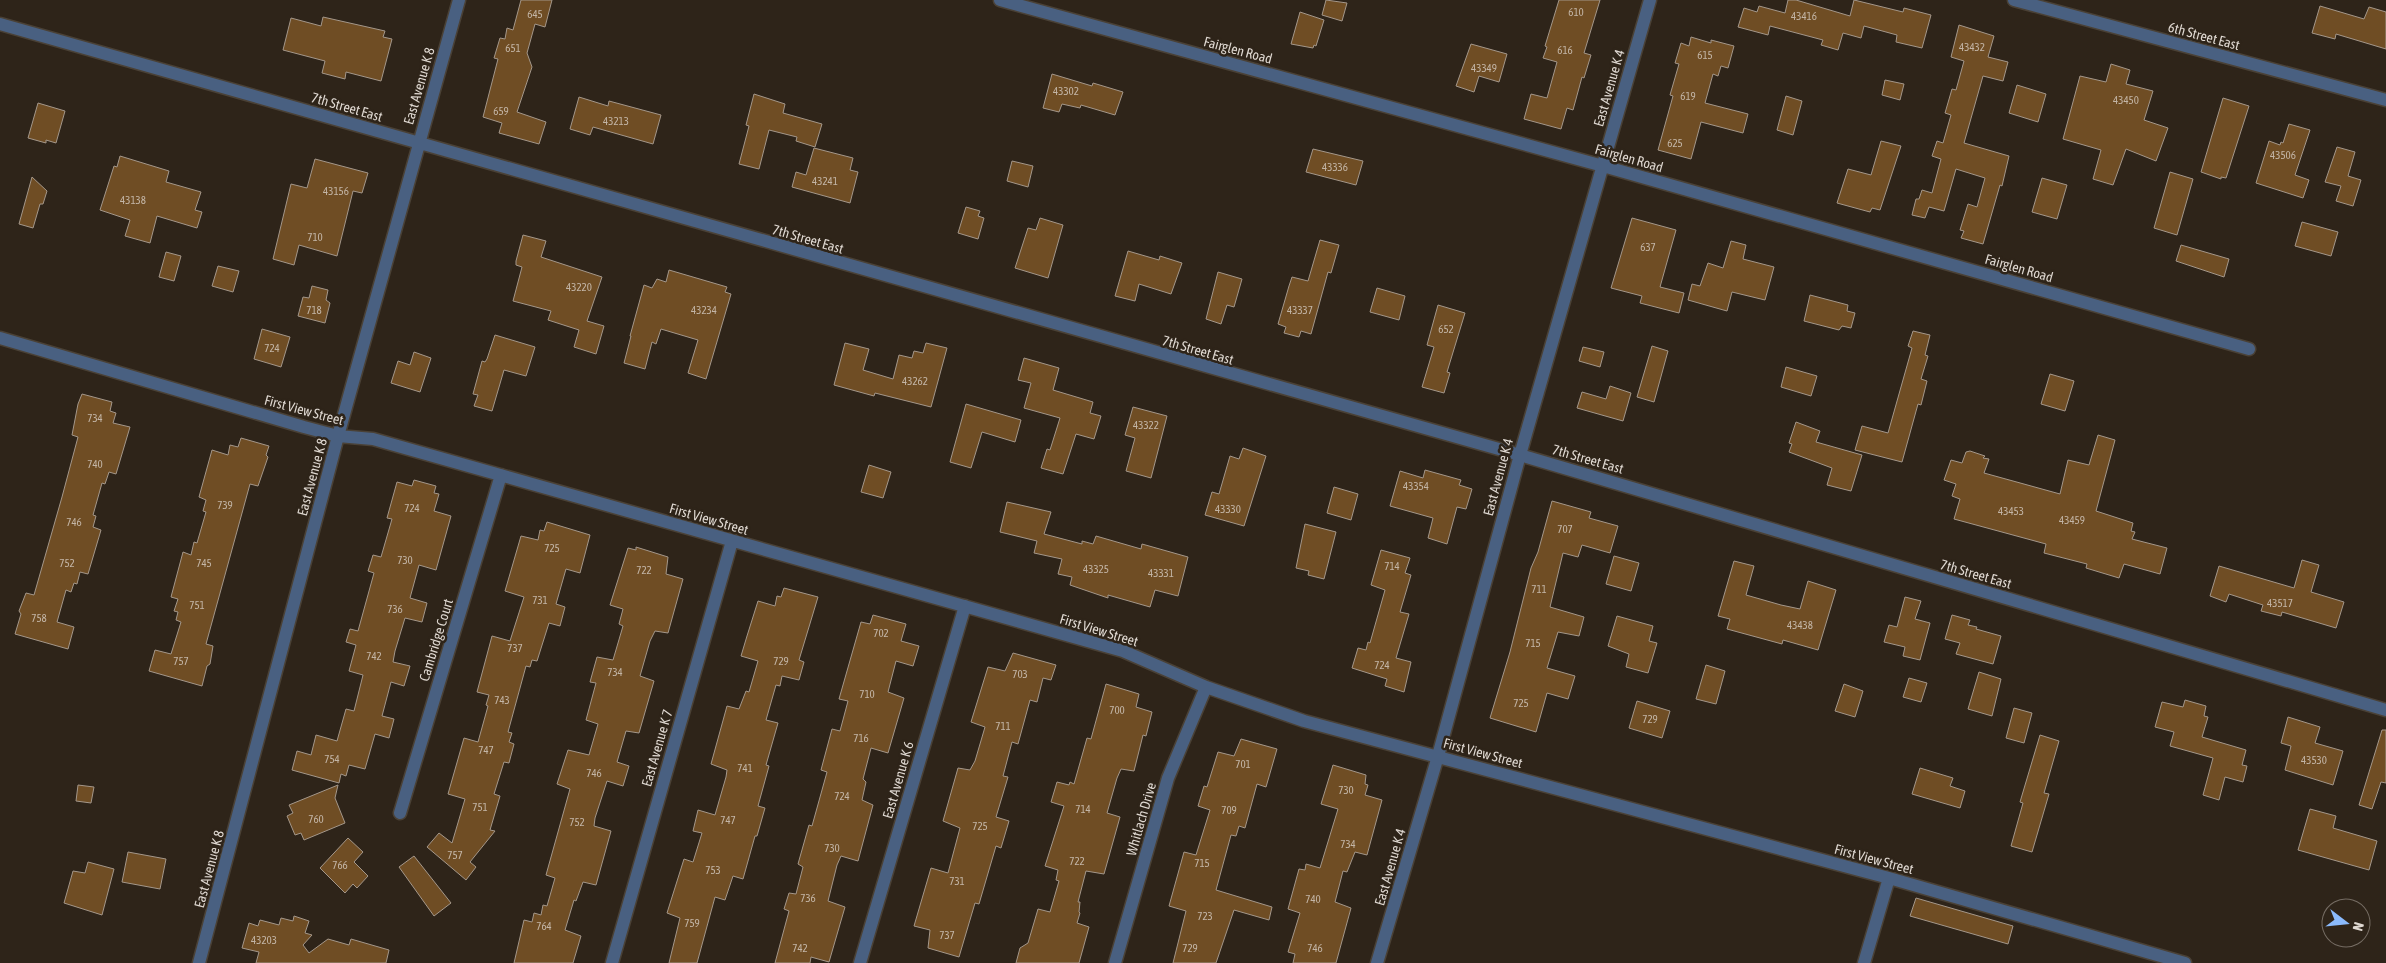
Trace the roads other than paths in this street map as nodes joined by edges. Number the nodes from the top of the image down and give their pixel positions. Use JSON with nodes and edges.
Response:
{"nodes":[{"id":1,"x":459,"y":0,"type":"edge"},
{"id":2,"x":1000,"y":0,"type":"edge"},
{"id":3,"x":1650,"y":0,"type":"edge"},
{"id":4,"x":2014,"y":0,"type":"edge"},
{"id":5,"x":0,"y":24,"type":"edge"},
{"id":6,"x":2386,"y":100,"type":"edge"},
{"id":7,"x":418,"y":143,"type":"junction"},
{"id":8,"x":1603,"y":166,"type":"junction"},
{"id":9,"x":0,"y":338,"type":"edge"},
{"id":10,"x":2248,"y":349,"type":"dead end"},
{"id":11,"x":338,"y":436,"type":"junction"},
{"id":12,"x":1520,"y":455,"type":"junction"},
{"id":13,"x":500,"y":475,"type":"junction"},
{"id":14,"x":732,"y":541,"type":"junction"},
{"id":15,"x":965,"y":606,"type":"junction"},
{"id":16,"x":1206,"y":687,"type":"junction"},
{"id":17,"x":2386,"y":710,"type":"edge"},
{"id":18,"x":1438,"y":756,"type":"junction"},
{"id":19,"x":400,"y":813,"type":"dead end"},
{"id":20,"x":1889,"y":878,"type":"junction"},
{"id":21,"x":199,"y":963,"type":"edge"},
{"id":22,"x":612,"y":963,"type":"edge"},
{"id":23,"x":860,"y":963,"type":"edge"},
{"id":24,"x":1115,"y":963,"type":"edge"},
{"id":25,"x":1377,"y":963,"type":"edge"},
{"id":26,"x":1864,"y":963,"type":"edge"},
{"id":27,"x":2185,"y":963,"type":"edge"}],
"edges":[{"from":1,"to":7,"type":"street","name":"East Avenue K 8"},
{"from":2,"to":8,"type":"street","name":"Fairglen Road"},
{"from":3,"to":8,"type":"street","name":"East Avenue K 4"},
{"from":4,"to":6,"type":"street","name":"6th Street East"},
{"from":5,"to":7,"type":"street","name":"7th Street East"},
{"from":7,"to":11,"type":"street","name":"East Avenue K 8"},
{"from":7,"to":12,"type":"street","name":"7th Street East"},
{"from":8,"to":10,"type":"street","name":"Fairglen Road"},
{"from":8,"to":12,"type":"street","name":"East Avenue K 4"},
{"from":9,"to":11,"type":"street","name":"First View Street"},
{"from":11,"to":13,"type":"street","name":"First View Street"},
{"from":11,"to":21,"type":"street","name":"East Avenue K 8"},
{"from":12,"to":17,"type":"street","name":"7th Street East"},
{"from":12,"to":18,"type":"street","name":"East Avenue K 4"},
{"from":13,"to":14,"type":"street","name":"First View Street"},
{"from":13,"to":19,"type":"street","name":"Cambridge Court"},
{"from":14,"to":15,"type":"street","name":"First View Street"},
{"from":14,"to":22,"type":"street","name":"East Avenue K 7"},
{"from":15,"to":16,"type":"street","name":"First View Street"},
{"from":15,"to":23,"type":"street","name":"East Avenue K 6"},
{"from":16,"to":18,"type":"street","name":"First View Street"},
{"from":16,"to":24,"type":"street","name":"Whitlach Drive"},
{"from":18,"to":20,"type":"street","name":"First View Street"},
{"from":18,"to":25,"type":"street","name":"East Avenue K 4"},
{"from":20,"to":26,"type":"street"},
{"from":20,"to":27,"type":"street","name":"First View Street"}]}
